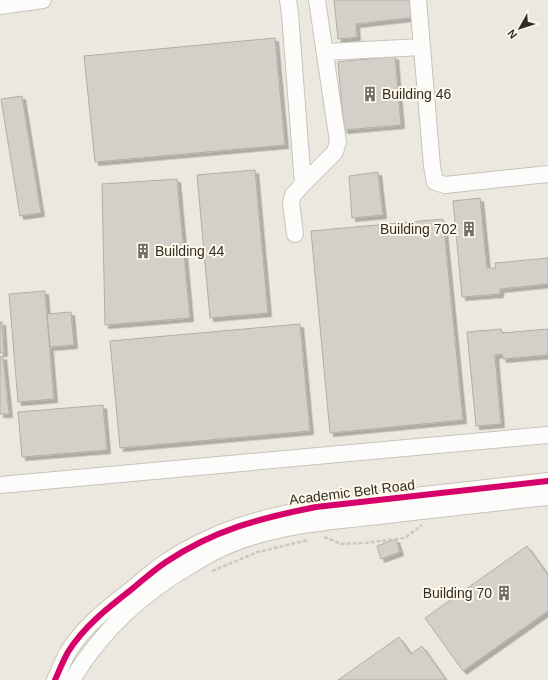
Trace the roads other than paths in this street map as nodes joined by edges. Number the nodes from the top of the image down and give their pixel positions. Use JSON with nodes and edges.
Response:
{"nodes":[{"id":1,"x":43,"y":0,"type":"edge"},
{"id":2,"x":288,"y":0,"type":"edge"},
{"id":3,"x":317,"y":0,"type":"edge"},
{"id":4,"x":418,"y":0,"type":"edge"},
{"id":5,"x":0,"y":6,"type":"edge"},
{"id":6,"x":422,"y":47,"type":"junction"},
{"id":7,"x":325,"y":52,"type":"junction"},
{"id":8,"x":548,"y":174,"type":"edge"},
{"id":9,"x":304,"y":184,"type":"junction"},
{"id":10,"x":295,"y":234,"type":"dead end"},
{"id":11,"x":548,"y":435,"type":"edge"},
{"id":12,"x":548,"y":481,"type":"edge"},
{"id":13,"x":0,"y":485,"type":"edge"},
{"id":14,"x":548,"y":497,"type":"edge"},
{"id":15,"x":55,"y":680,"type":"edge"},
{"id":16,"x":72,"y":680,"type":"edge"}],
"edges":[{"from":1,"to":5,"type":"street"},
{"from":2,"to":9,"type":"street"},
{"from":3,"to":7,"type":"street"},
{"from":4,"to":6,"type":"street"},
{"from":6,"to":7,"type":"street"},
{"from":6,"to":8,"type":"street"},
{"from":7,"to":9,"type":"street"},
{"from":9,"to":10,"type":"street"},
{"from":11,"to":13,"type":"street"},
{"from":12,"to":15,"type":"street","name":"Academic Belt Road"},
{"from":14,"to":16,"type":"street","name":"Academic Belt Road"}]}
